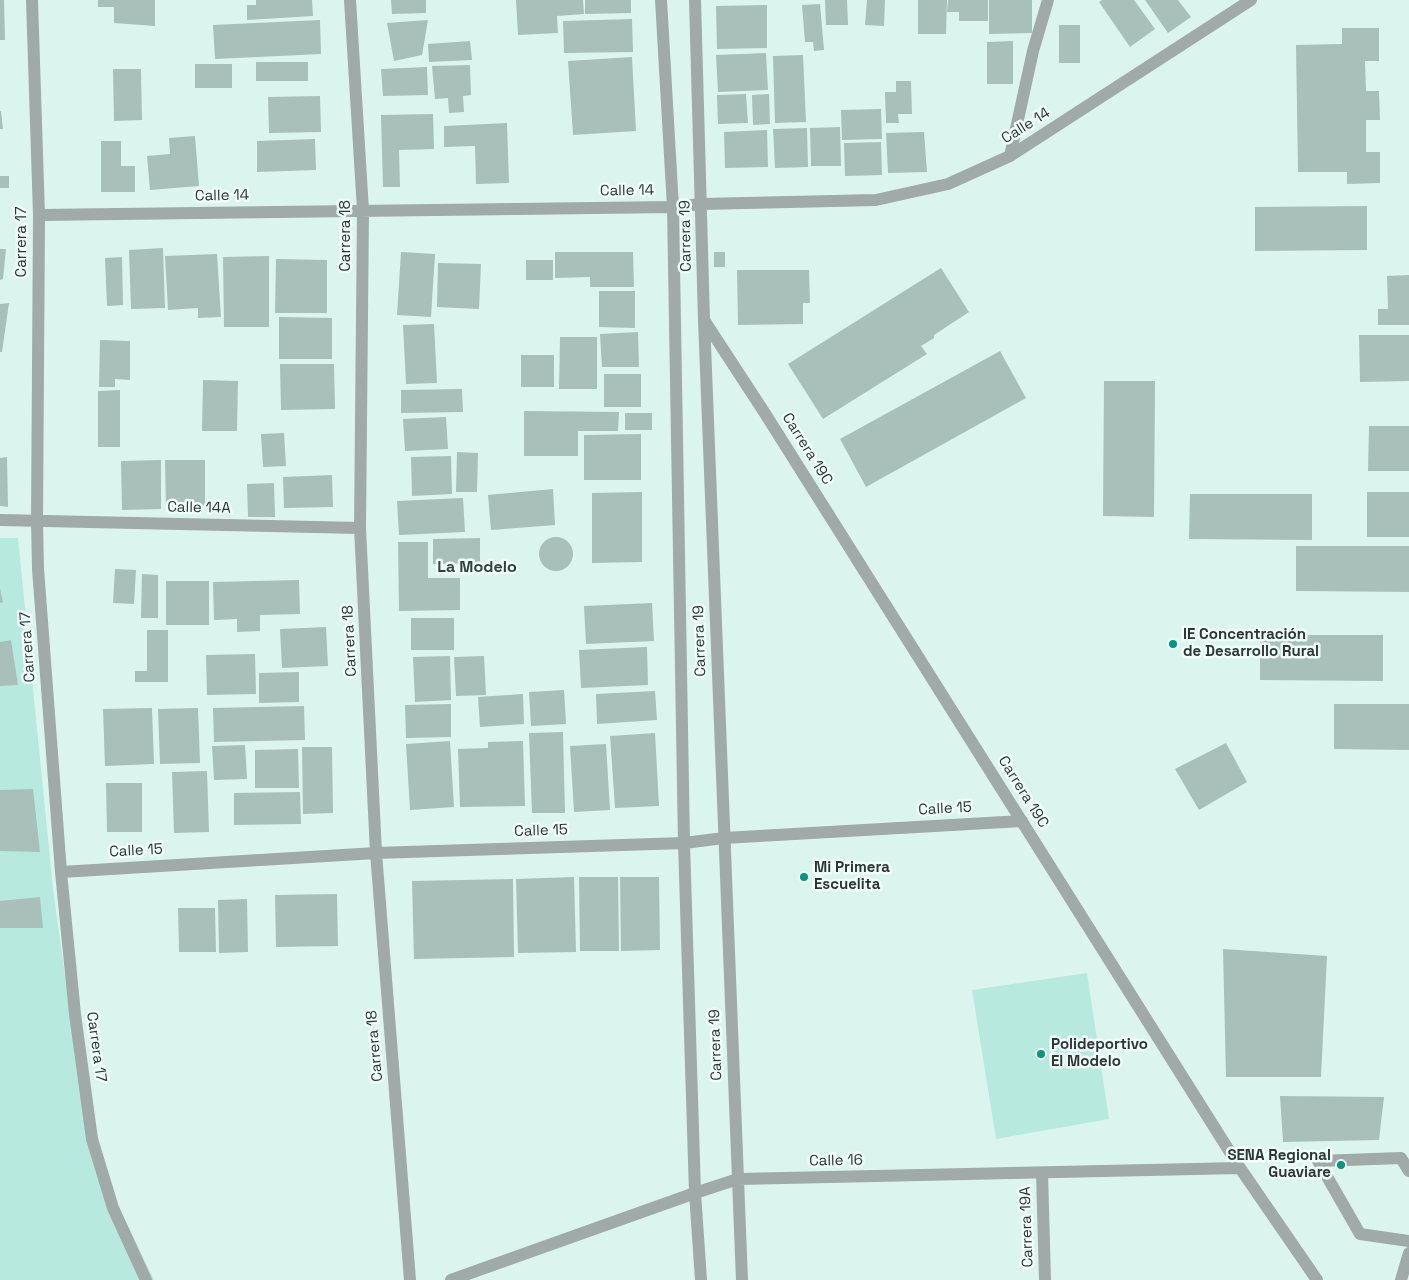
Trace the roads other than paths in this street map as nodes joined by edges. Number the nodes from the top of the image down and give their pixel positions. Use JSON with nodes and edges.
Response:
{"nodes":[{"id":1,"x":32,"y":0,"type":"edge"},
{"id":2,"x":350,"y":0,"type":"edge"},
{"id":3,"x":661,"y":0,"type":"edge"},
{"id":4,"x":695,"y":0,"type":"edge"},
{"id":5,"x":1048,"y":0,"type":"edge"},
{"id":6,"x":1251,"y":0,"type":"edge"},
{"id":7,"x":1010,"y":156,"type":"junction"},
{"id":8,"x":702,"y":204,"type":"junction"},
{"id":9,"x":673,"y":207,"type":"junction"},
{"id":10,"x":363,"y":210,"type":"junction"},
{"id":11,"x":39,"y":215,"type":"junction"},
{"id":12,"x":704,"y":320,"type":"junction"},
{"id":13,"x":0,"y":520,"type":"edge"},
{"id":14,"x":37,"y":520,"type":"junction"},
{"id":15,"x":360,"y":528,"type":"junction"},
{"id":16,"x":1022,"y":821,"type":"junction"},
{"id":17,"x":724,"y":838,"type":"junction"},
{"id":18,"x":684,"y":843,"type":"junction"},
{"id":19,"x":376,"y":853,"type":"junction"},
{"id":20,"x":61,"y":872,"type":"junction"},
{"id":21,"x":1240,"y":1168,"type":"junction"},
{"id":22,"x":1409,"y":1171,"type":"edge"},
{"id":23,"x":1042,"y":1173,"type":"junction"},
{"id":24,"x":738,"y":1179,"type":"junction"},
{"id":25,"x":695,"y":1193,"type":"junction"},
{"id":26,"x":1409,"y":1241,"type":"edge"},
{"id":27,"x":1409,"y":1253,"type":"edge"},
{"id":28,"x":146,"y":1280,"type":"edge"},
{"id":29,"x":410,"y":1280,"type":"edge"},
{"id":30,"x":451,"y":1280,"type":"edge"},
{"id":31,"x":701,"y":1280,"type":"edge"},
{"id":32,"x":742,"y":1280,"type":"edge"},
{"id":33,"x":1046,"y":1280,"type":"edge"},
{"id":34,"x":1317,"y":1280,"type":"edge"},
{"id":35,"x":1401,"y":1280,"type":"edge"}],
"edges":[{"from":1,"to":11,"type":"street","name":"Carrera 17"},
{"from":2,"to":10,"type":"street","name":"Carrera 18"},
{"from":3,"to":9,"type":"street","name":"Carrera 19"},
{"from":4,"to":8,"type":"street","name":"Carrera 19"},
{"from":5,"to":7,"type":"street"},
{"from":6,"to":7,"type":"street","name":"Calle 14"},
{"from":7,"to":8,"type":"street","name":"Calle 14"},
{"from":8,"to":9,"type":"street","name":"Calle 14"},
{"from":8,"to":12,"type":"street","name":"Carrera 19"},
{"from":9,"to":10,"type":"street","name":"Calle 14"},
{"from":9,"to":18,"type":"street","name":"Carrera 19"},
{"from":10,"to":11,"type":"street","name":"Calle 14"},
{"from":10,"to":15,"type":"street","name":"Carrera 18"},
{"from":11,"to":14,"type":"street","name":"Carrera 17"},
{"from":12,"to":16,"type":"street","name":"Carrera 19C"},
{"from":12,"to":17,"type":"street","name":"Carrera 19"},
{"from":13,"to":14,"type":"street","name":"Calle 14A"},
{"from":14,"to":15,"type":"street","name":"Calle 14A"},
{"from":14,"to":20,"type":"street","name":"Carrera 17"},
{"from":15,"to":19,"type":"street","name":"Carrera 18"},
{"from":16,"to":17,"type":"street","name":"Calle 15"},
{"from":16,"to":21,"type":"street","name":"Carrera 19C"},
{"from":17,"to":18,"type":"street","name":"Calle 15"},
{"from":17,"to":24,"type":"street","name":"Carrera 19"},
{"from":18,"to":19,"type":"street","name":"Calle 15"},
{"from":18,"to":25,"type":"street","name":"Carrera 19"},
{"from":19,"to":20,"type":"street","name":"Calle 15"},
{"from":19,"to":29,"type":"street","name":"Carrera 18"},
{"from":20,"to":28,"type":"street","name":"Carrera 17"},
{"from":21,"to":23,"type":"street","name":"Calle 16"},
{"from":21,"to":34,"type":"street","name":"Carrera 19C"},
{"from":22,"to":26,"type":"street"},
{"from":23,"to":24,"type":"street","name":"Calle 16"},
{"from":23,"to":33,"type":"street","name":"Carrera 19A"},
{"from":24,"to":25,"type":"street","name":"Calle 16"},
{"from":24,"to":32,"type":"street","name":"Carrera 19"},
{"from":25,"to":30,"type":"street","name":"Calle 16"},
{"from":25,"to":31,"type":"street","name":"Carrera 19"},
{"from":27,"to":35,"type":"street"}]}
